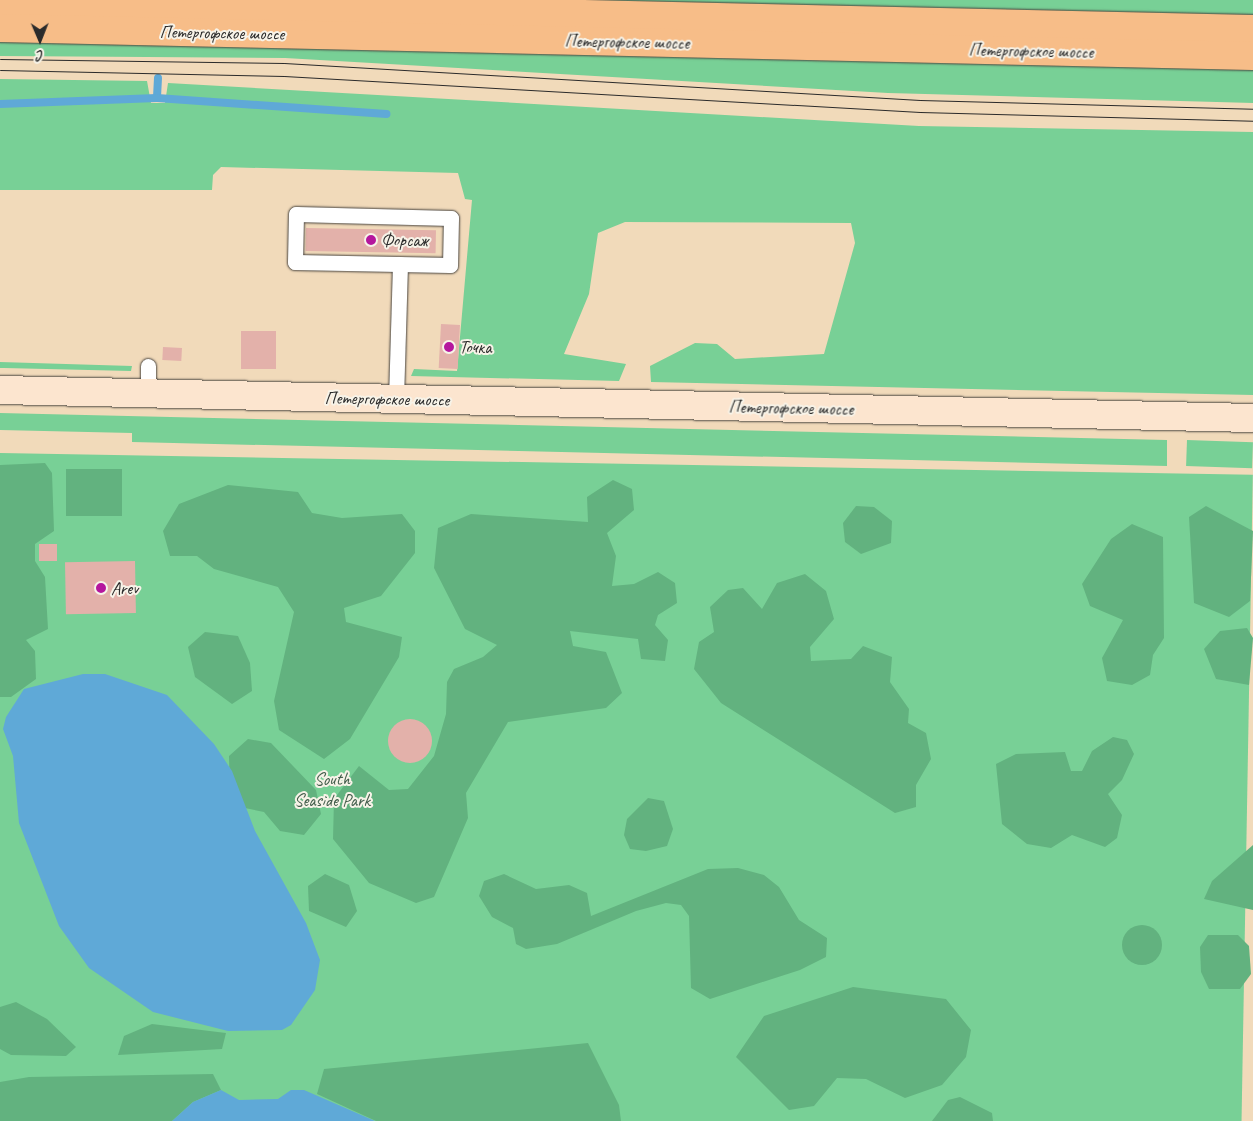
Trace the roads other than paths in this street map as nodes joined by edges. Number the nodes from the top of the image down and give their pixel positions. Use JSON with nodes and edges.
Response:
{"nodes":[{"id":1,"x":0,"y":1,"type":"edge"},
{"id":2,"x":0,"y":28,"type":"edge"},
{"id":3,"x":1253,"y":30,"type":"edge"},
{"id":4,"x":1253,"y":56,"type":"edge"},
{"id":5,"x":400,"y":264,"type":"junction"},
{"id":6,"x":148,"y":366,"type":"dead end"},
{"id":7,"x":0,"y":390,"type":"edge"},
{"id":8,"x":148,"y":393,"type":"junction"},
{"id":9,"x":396,"y":399,"type":"junction"},
{"id":10,"x":1253,"y":418,"type":"edge"}],
"edges":[{"from":1,"to":3,"type":"main road","name":"Петергофское шоссе"},
{"from":2,"to":4,"type":"main road","name":"Петергофское шоссе"},
{"from":5,"to":5,"type":"lane"},
{"from":5,"to":9,"type":"lane"},
{"from":6,"to":8,"type":"lane"},
{"from":7,"to":8,"type":"street","name":"Петергофское шоссе"},
{"from":8,"to":9,"type":"street","name":"Петергофское шоссе"},
{"from":9,"to":10,"type":"street","name":"Петергофское шоссе"}]}
